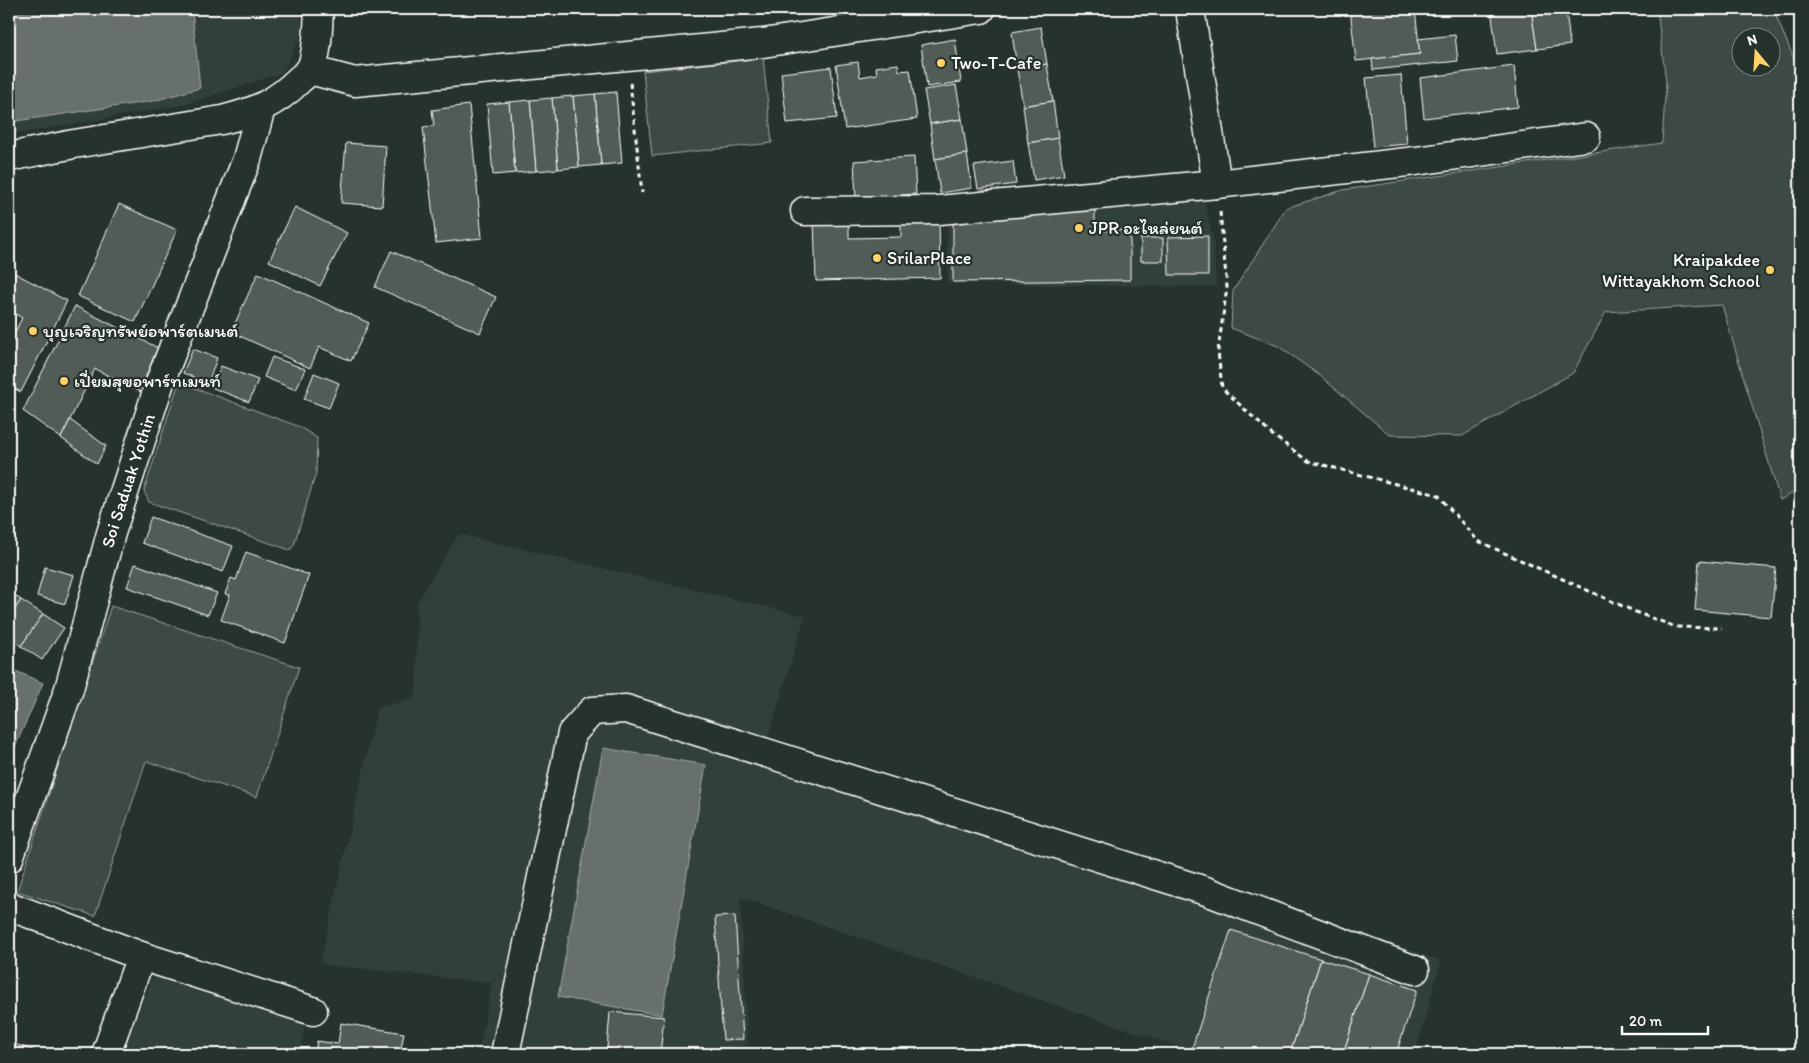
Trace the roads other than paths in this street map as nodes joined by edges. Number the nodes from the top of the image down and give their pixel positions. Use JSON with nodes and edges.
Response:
{"nodes":[{"id":1,"x":319,"y":9,"type":"edge"},
{"id":2,"x":981,"y":9,"type":"edge"},
{"id":3,"x":1190,"y":9,"type":"edge"},
{"id":4,"x":310,"y":70,"type":"junction"},
{"id":5,"x":261,"y":108,"type":"junction"},
{"id":6,"x":1586,"y":137,"type":"dead end"},
{"id":7,"x":9,"y":157,"type":"edge"},
{"id":8,"x":1217,"y":184,"type":"junction"},
{"id":9,"x":805,"y":211,"type":"dead end"},
{"id":10,"x":9,"y":858,"type":"edge"},
{"id":11,"x":9,"y":906,"type":"edge"},
{"id":12,"x":141,"y":956,"type":"junction"},
{"id":13,"x":1415,"y":970,"type":"dead end"},
{"id":14,"x":313,"y":1011,"type":"dead end"},
{"id":15,"x":106,"y":1054,"type":"edge"},
{"id":16,"x":505,"y":1054,"type":"edge"}],
"edges":[{"from":1,"to":4,"type":"street"},
{"from":2,"to":4,"type":"street"},
{"from":3,"to":8,"type":"street"},
{"from":4,"to":5,"type":"street"},
{"from":5,"to":7,"type":"street"},
{"from":5,"to":10,"type":"street","name":"Soi Saduak Yothin"},
{"from":6,"to":8,"type":"street"},
{"from":8,"to":9,"type":"street"},
{"from":11,"to":12,"type":"street"},
{"from":12,"to":14,"type":"street"},
{"from":12,"to":15,"type":"street"},
{"from":13,"to":16,"type":"street"}]}
